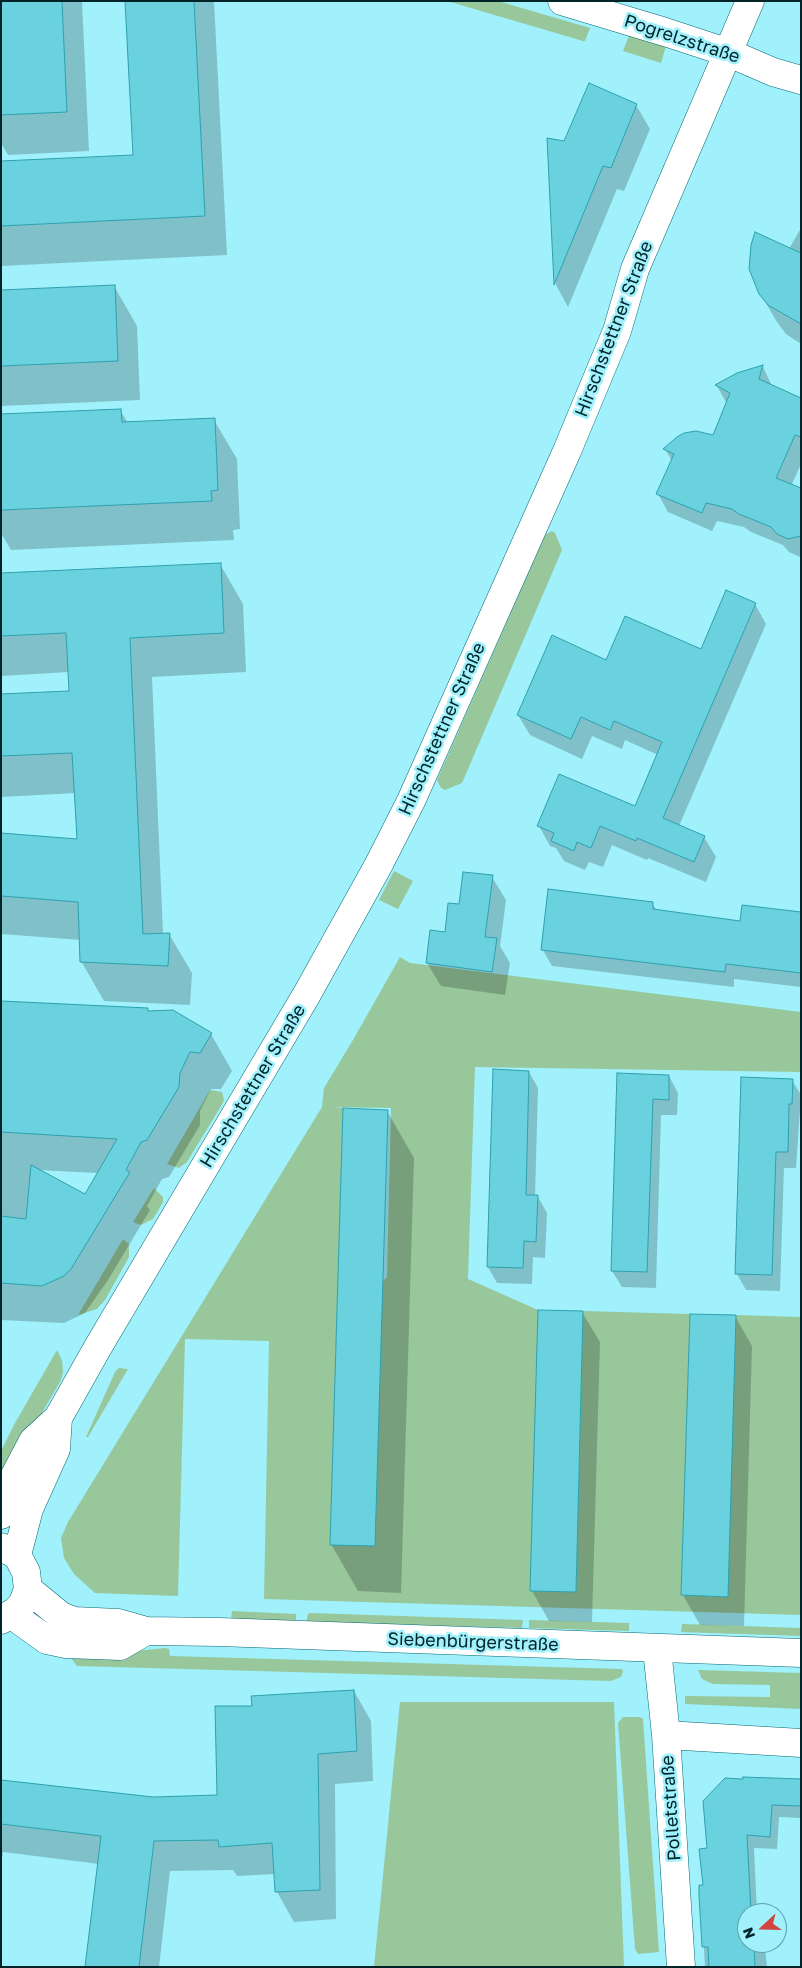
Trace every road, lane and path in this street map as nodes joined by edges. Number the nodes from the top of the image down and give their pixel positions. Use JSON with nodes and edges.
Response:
{"nodes":[{"id":1,"x":562,"y":1,"type":"edge"},
{"id":2,"x":750,"y":1,"type":"edge"},
{"id":3,"x":729,"y":53,"type":"junction"},
{"id":4,"x":801,"y":80,"type":"edge"},
{"id":5,"x":58,"y":1418,"type":"junction"},
{"id":6,"x":1,"y":1516,"type":"edge"},
{"id":7,"x":9,"y":1550,"type":"edge"},
{"id":8,"x":28,"y":1589,"type":"junction"},
{"id":9,"x":7,"y":1617,"type":"edge"},
{"id":10,"x":146,"y":1631,"type":"junction"},
{"id":11,"x":657,"y":1649,"type":"junction"},
{"id":12,"x":801,"y":1653,"type":"edge"},
{"id":13,"x":666,"y":1735,"type":"junction"},
{"id":14,"x":801,"y":1743,"type":"edge"},
{"id":15,"x":681,"y":1967,"type":"edge"}],
"edges":[{"from":1,"to":3,"type":"main road","name":"Pogrelzstraße"},
{"from":2,"to":3,"type":"main road","name":"Hirschstettner Straße"},
{"from":3,"to":4,"type":"main road","name":"Pogrelzstraße"},
{"from":3,"to":5,"type":"main road","name":"Hirschstettner Straße"},
{"from":5,"to":6,"type":"main road","name":"Hirschstettner Straße"},
{"from":5,"to":7,"type":"main road","name":"Hirschstettner Straße"},
{"from":7,"to":8,"type":"main road","name":"Hirschstettner Straße"},
{"from":8,"to":9,"type":"main road"},
{"from":8,"to":10,"type":"main road","name":"Siebenbürgerstraße"},
{"from":9,"to":10,"type":"main road"},
{"from":10,"to":11,"type":"main road","name":"Siebenbürgerstraße"},
{"from":11,"to":12,"type":"main road","name":"Siebenbürgerstraße"},
{"from":11,"to":13,"type":"main road","name":"Polletstraße"},
{"from":13,"to":14,"type":"main road"},
{"from":13,"to":15,"type":"main road","name":"Polletstraße"}]}
